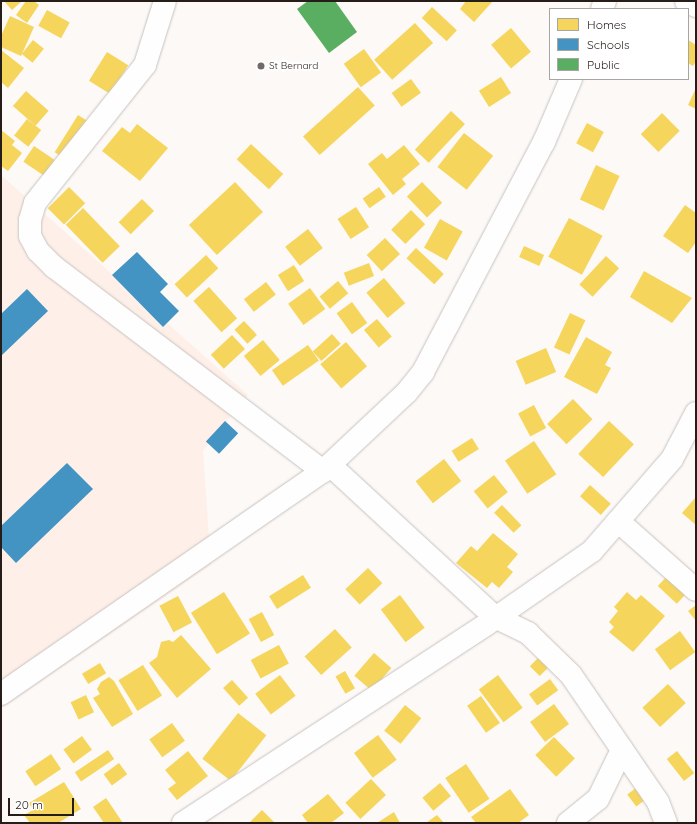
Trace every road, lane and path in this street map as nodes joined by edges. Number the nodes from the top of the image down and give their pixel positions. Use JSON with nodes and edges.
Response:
{"nodes":[{"id":1,"x":164,"y":1,"type":"edge"},
{"id":2,"x":686,"y":1,"type":"edge"},
{"id":3,"x":696,"y":6,"type":"edge"},
{"id":4,"x":572,"y":80,"type":"edge"},
{"id":5,"x":696,"y":413,"type":"edge"},
{"id":6,"x":327,"y":468,"type":"junction"},
{"id":7,"x":618,"y":522,"type":"junction"},
{"id":8,"x":696,"y":590,"type":"edge"},
{"id":9,"x":495,"y":617,"type":"junction"},
{"id":10,"x":1,"y":694,"type":"edge"},
{"id":11,"x":622,"y":750,"type":"junction"},
{"id":12,"x":183,"y":823,"type":"edge"},
{"id":13,"x":568,"y":823,"type":"edge"},
{"id":14,"x":666,"y":823,"type":"edge"}],
"edges":[{"from":1,"to":6,"type":"street"},
{"from":2,"to":3,"type":"street"},
{"from":4,"to":6,"type":"street"},
{"from":5,"to":7,"type":"street"},
{"from":6,"to":9,"type":"street"},
{"from":6,"to":10,"type":"street"},
{"from":7,"to":8,"type":"street"},
{"from":7,"to":9,"type":"street"},
{"from":9,"to":11,"type":"street"},
{"from":9,"to":12,"type":"street"},
{"from":11,"to":13,"type":"street"},
{"from":11,"to":14,"type":"street"}]}
